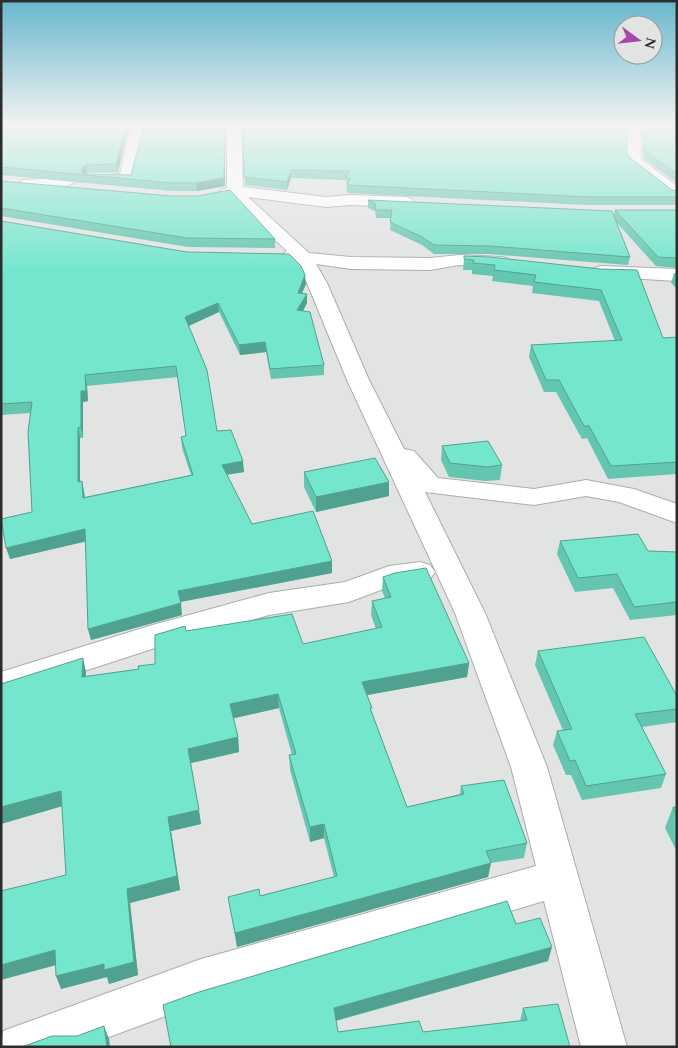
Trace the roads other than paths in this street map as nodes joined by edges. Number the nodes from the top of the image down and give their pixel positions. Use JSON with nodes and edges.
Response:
{"nodes":[{"id":1,"x":129,"y":175,"type":"edge"},
{"id":2,"x":227,"y":175,"type":"edge"},
{"id":3,"x":652,"y":175,"type":"edge"},
{"id":4,"x":1,"y":182,"type":"edge"},
{"id":5,"x":26,"y":184,"type":"junction"},
{"id":6,"x":225,"y":193,"type":"junction"},
{"id":7,"x":677,"y":194,"type":"edge"},
{"id":8,"x":1,"y":202,"type":"edge"},
{"id":9,"x":422,"y":203,"type":"edge"},
{"id":10,"x":288,"y":256,"type":"junction"},
{"id":11,"x":515,"y":264,"type":"edge"},
{"id":12,"x":583,"y":271,"type":"edge"},
{"id":13,"x":677,"y":275,"type":"edge"},
{"id":14,"x":382,"y":430,"type":"junction"},
{"id":15,"x":677,"y":514,"type":"edge"},
{"id":16,"x":449,"y":568,"type":"junction"},
{"id":17,"x":1,"y":685,"type":"edge"},
{"id":18,"x":558,"y":878,"type":"junction"},
{"id":19,"x":19,"y":1047,"type":"edge"},
{"id":20,"x":604,"y":1047,"type":"edge"}],
"edges":[{"from":1,"to":5,"type":"street"},
{"from":2,"to":6,"type":"street"},
{"from":3,"to":7,"type":"street"},
{"from":4,"to":5,"type":"street"},
{"from":5,"to":8,"type":"street"},
{"from":6,"to":9,"type":"street"},
{"from":6,"to":10,"type":"street"},
{"from":10,"to":11,"type":"street"},
{"from":10,"to":14,"type":"street"},
{"from":12,"to":13,"type":"street"},
{"from":14,"to":15,"type":"street"},
{"from":14,"to":16,"type":"street"},
{"from":16,"to":17,"type":"street"},
{"from":16,"to":18,"type":"street"},
{"from":18,"to":19,"type":"street"},
{"from":18,"to":20,"type":"street"}]}
